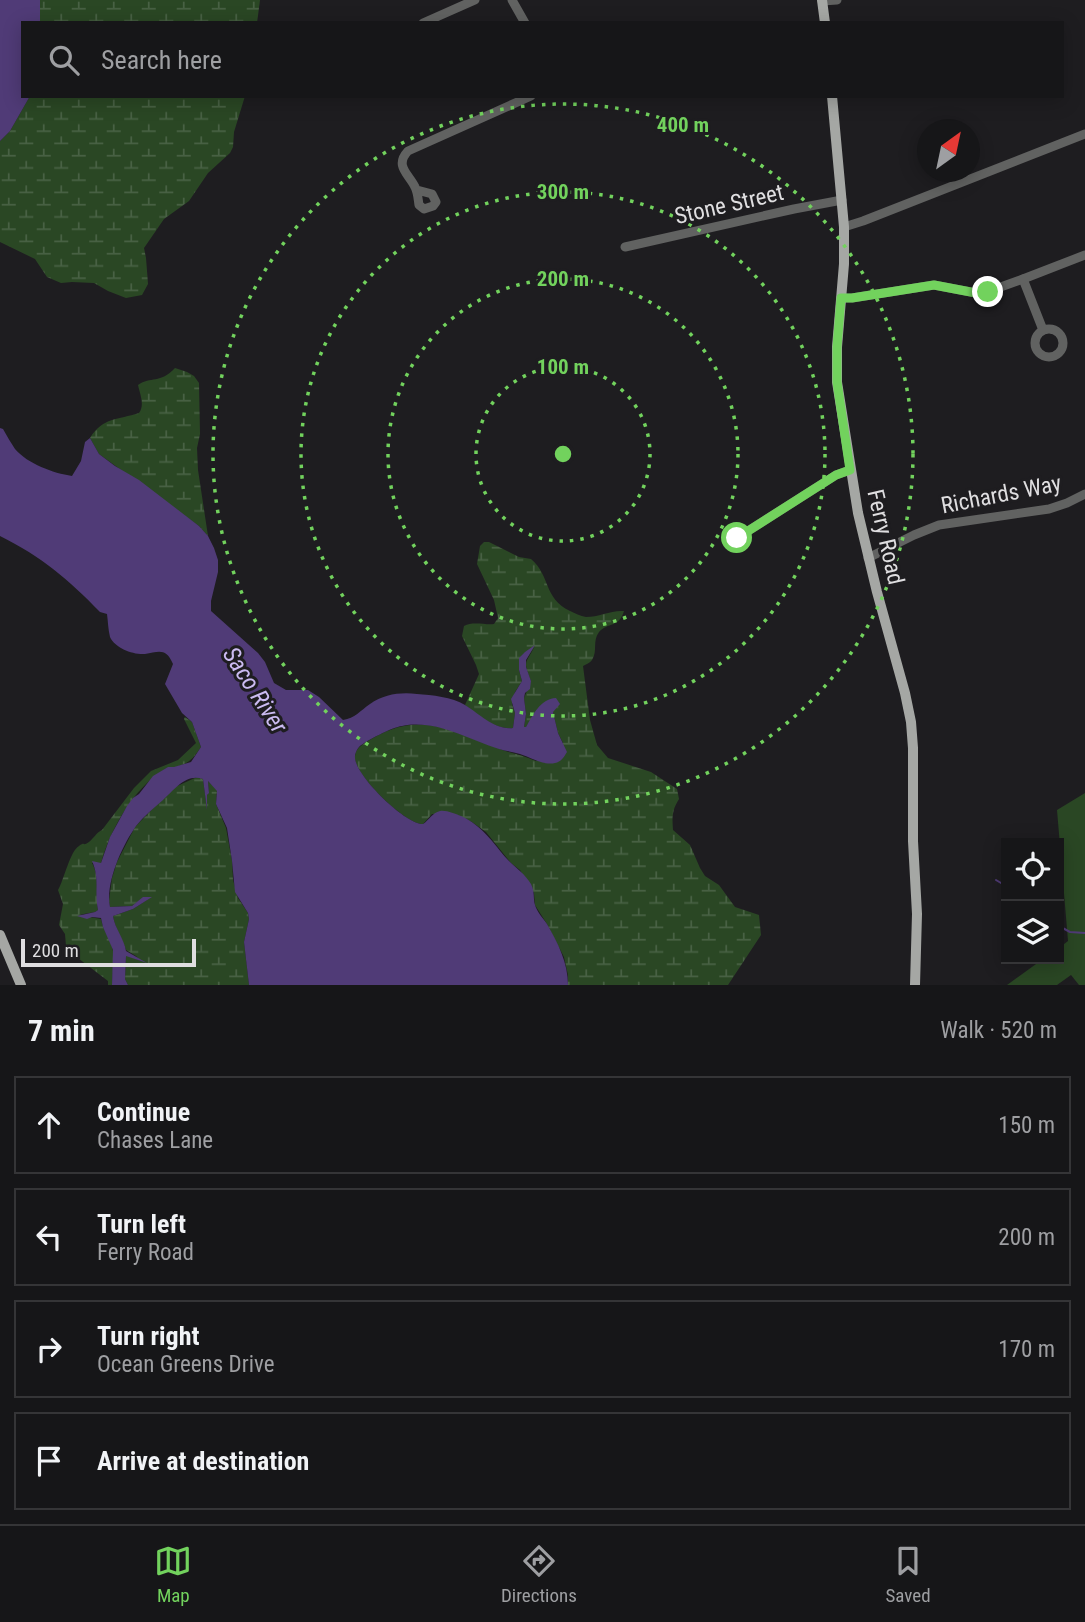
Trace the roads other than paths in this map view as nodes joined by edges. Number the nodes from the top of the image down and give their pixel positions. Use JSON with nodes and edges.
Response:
{"nodes":[{"id":1,"x":475,"y":0,"type":"edge"},
{"id":2,"x":512,"y":0,"type":"edge"},
{"id":3,"x":837,"y":0,"type":"edge"},
{"id":4,"x":822,"y":1,"type":"edge"},
{"id":5,"x":428,"y":21,"type":"edge"},
{"id":6,"x":524,"y":21,"type":"edge"},
{"id":7,"x":825,"y":21,"type":"edge"},
{"id":8,"x":527,"y":98,"type":"edge"},
{"id":9,"x":832,"y":98,"type":"edge"},
{"id":10,"x":1085,"y":134,"type":"edge"},
{"id":11,"x":417,"y":190,"type":"dead end"},
{"id":12,"x":842,"y":200,"type":"junction"},
{"id":13,"x":844,"y":227,"type":"junction"},
{"id":14,"x":625,"y":247,"type":"dead end"},
{"id":15,"x":1085,"y":255,"type":"edge"},
{"id":16,"x":1023,"y":279,"type":"junction"},
{"id":17,"x":841,"y":298,"type":"junction"},
{"id":18,"x":1043,"y":330,"type":"dead end"},
{"id":19,"x":850,"y":470,"type":"junction"},
{"id":20,"x":1085,"y":494,"type":"edge"},
{"id":21,"x":737,"y":538,"type":"dead end"},
{"id":22,"x":867,"y":554,"type":"junction"},
{"id":23,"x":0,"y":935,"type":"edge"},
{"id":24,"x":22,"y":985,"type":"edge"},
{"id":25,"x":915,"y":985,"type":"edge"}],
"edges":[{"from":1,"to":5,"type":"street"},
{"from":2,"to":6,"type":"street"},
{"from":3,"to":4,"type":"street"},
{"from":4,"to":7,"type":"main road"},
{"from":8,"to":11,"type":"street"},
{"from":9,"to":12,"type":"main road","name":"Ferry Road"},
{"from":10,"to":13,"type":"street"},
{"from":12,"to":13,"type":"main road","name":"Ferry Road"},
{"from":12,"to":14,"type":"street","name":"Stone Street"},
{"from":13,"to":17,"type":"main road","name":"Ferry Road"},
{"from":15,"to":16,"type":"street"},
{"from":16,"to":17,"type":"street"},
{"from":16,"to":18,"type":"street"},
{"from":17,"to":19,"type":"main road","name":"Ferry Road"},
{"from":19,"to":21,"type":"street"},
{"from":19,"to":22,"type":"main road","name":"Ferry Road"},
{"from":20,"to":22,"type":"street","name":"Richards Way"},
{"from":22,"to":25,"type":"main road","name":"Ferry Road"},
{"from":23,"to":24,"type":"main road"}]}
